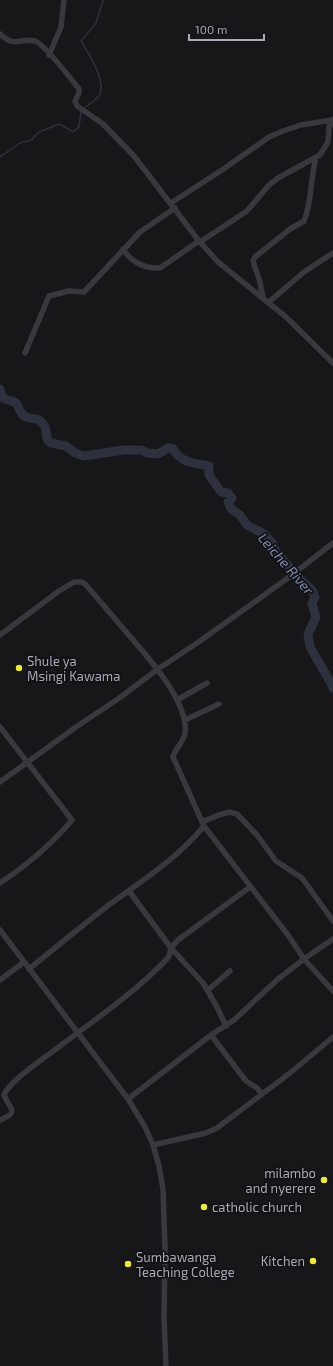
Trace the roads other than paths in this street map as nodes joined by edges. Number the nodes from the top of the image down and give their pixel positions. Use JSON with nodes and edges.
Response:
{"nodes":[{"id":1,"x":64,"y":0,"type":"edge"},
{"id":2,"x":0,"y":34,"type":"edge"},
{"id":3,"x":49,"y":55,"type":"junction"},
{"id":4,"x":333,"y":120,"type":"edge"},
{"id":5,"x":316,"y":158,"type":"junction"},
{"id":6,"x":171,"y":203,"type":"junction"},
{"id":7,"x":175,"y":208,"type":"junction"},
{"id":8,"x":199,"y":241,"type":"junction"},
{"id":9,"x":123,"y":249,"type":"junction"},
{"id":10,"x":333,"y":253,"type":"edge"},
{"id":11,"x":263,"y":298,"type":"junction"},
{"id":12,"x":269,"y":302,"type":"junction"},
{"id":13,"x":25,"y":353,"type":"dead end"},
{"id":14,"x":333,"y":363,"type":"edge"},
{"id":15,"x":333,"y":543,"type":"edge"},
{"id":16,"x":0,"y":635,"type":"edge"},
{"id":17,"x":158,"y":669,"type":"junction"},
{"id":18,"x":207,"y":683,"type":"dead end"},
{"id":19,"x":177,"y":700,"type":"junction"},
{"id":20,"x":219,"y":704,"type":"dead end"},
{"id":21,"x":185,"y":720,"type":"junction"},
{"id":22,"x":0,"y":727,"type":"edge"},
{"id":23,"x":26,"y":763,"type":"junction"},
{"id":24,"x":0,"y":782,"type":"edge"},
{"id":25,"x":203,"y":824,"type":"junction"},
{"id":26,"x":0,"y":883,"type":"edge"},
{"id":27,"x":250,"y":886,"type":"junction"},
{"id":28,"x":129,"y":891,"type":"junction"},
{"id":29,"x":333,"y":921,"type":"edge"},
{"id":30,"x":0,"y":931,"type":"edge"},
{"id":31,"x":333,"y":939,"type":"edge"},
{"id":32,"x":171,"y":948,"type":"junction"},
{"id":33,"x":304,"y":959,"type":"junction"},
{"id":34,"x":24,"y":962,"type":"junction"},
{"id":35,"x":29,"y":969,"type":"junction"},
{"id":36,"x":230,"y":971,"type":"dead end"},
{"id":37,"x":0,"y":980,"type":"edge"},
{"id":38,"x":208,"y":990,"type":"junction"},
{"id":39,"x":333,"y":991,"type":"edge"},
{"id":40,"x":226,"y":1026,"type":"junction"},
{"id":41,"x":77,"y":1033,"type":"junction"},
{"id":42,"x":211,"y":1035,"type":"junction"},
{"id":43,"x":333,"y":1037,"type":"edge"},
{"id":44,"x":262,"y":1094,"type":"junction"},
{"id":45,"x":3,"y":1098,"type":"edge"},
{"id":46,"x":128,"y":1099,"type":"junction"},
{"id":47,"x":0,"y":1120,"type":"edge"},
{"id":48,"x":153,"y":1145,"type":"junction"},
{"id":49,"x":166,"y":1366,"type":"edge"}],
"edges":[{"from":1,"to":3,"type":"street"},
{"from":2,"to":3,"type":"street"},
{"from":3,"to":6,"type":"street"},
{"from":4,"to":5,"type":"street"},
{"from":4,"to":6,"type":"street"},
{"from":5,"to":8,"type":"street"},
{"from":5,"to":11,"type":"street"},
{"from":6,"to":7,"type":"street"},
{"from":7,"to":8,"type":"street"},
{"from":7,"to":9,"type":"street"},
{"from":8,"to":9,"type":"street"},
{"from":8,"to":11,"type":"street"},
{"from":9,"to":13,"type":"street"},
{"from":10,"to":12,"type":"street"},
{"from":11,"to":12,"type":"street"},
{"from":12,"to":14,"type":"street"},
{"from":15,"to":17,"type":"street"},
{"from":16,"to":17,"type":"street"},
{"from":17,"to":19,"type":"street"},
{"from":17,"to":23,"type":"street"},
{"from":18,"to":19,"type":"street"},
{"from":19,"to":21,"type":"street"},
{"from":20,"to":21,"type":"street"},
{"from":21,"to":25,"type":"street"},
{"from":22,"to":23,"type":"street"},
{"from":23,"to":24,"type":"street"},
{"from":23,"to":26,"type":"street"},
{"from":25,"to":27,"type":"street"},
{"from":25,"to":28,"type":"street"},
{"from":25,"to":29,"type":"street"},
{"from":27,"to":32,"type":"street"},
{"from":27,"to":33,"type":"street"},
{"from":28,"to":32,"type":"street"},
{"from":28,"to":35,"type":"street"},
{"from":30,"to":34,"type":"street"},
{"from":31,"to":33,"type":"street"},
{"from":32,"to":38,"type":"street"},
{"from":32,"to":41,"type":"street"},
{"from":33,"to":39,"type":"street"},
{"from":33,"to":40,"type":"street"},
{"from":34,"to":35,"type":"street"},
{"from":34,"to":37,"type":"street"},
{"from":35,"to":41,"type":"street"},
{"from":36,"to":38,"type":"street"},
{"from":38,"to":40,"type":"street"},
{"from":40,"to":42,"type":"street"},
{"from":41,"to":45,"type":"street"},
{"from":41,"to":46,"type":"street"},
{"from":42,"to":44,"type":"street"},
{"from":42,"to":46,"type":"street"},
{"from":43,"to":44,"type":"street"},
{"from":44,"to":48,"type":"street"},
{"from":45,"to":47,"type":"street"},
{"from":46,"to":48,"type":"street"},
{"from":48,"to":49,"type":"street"}]}
